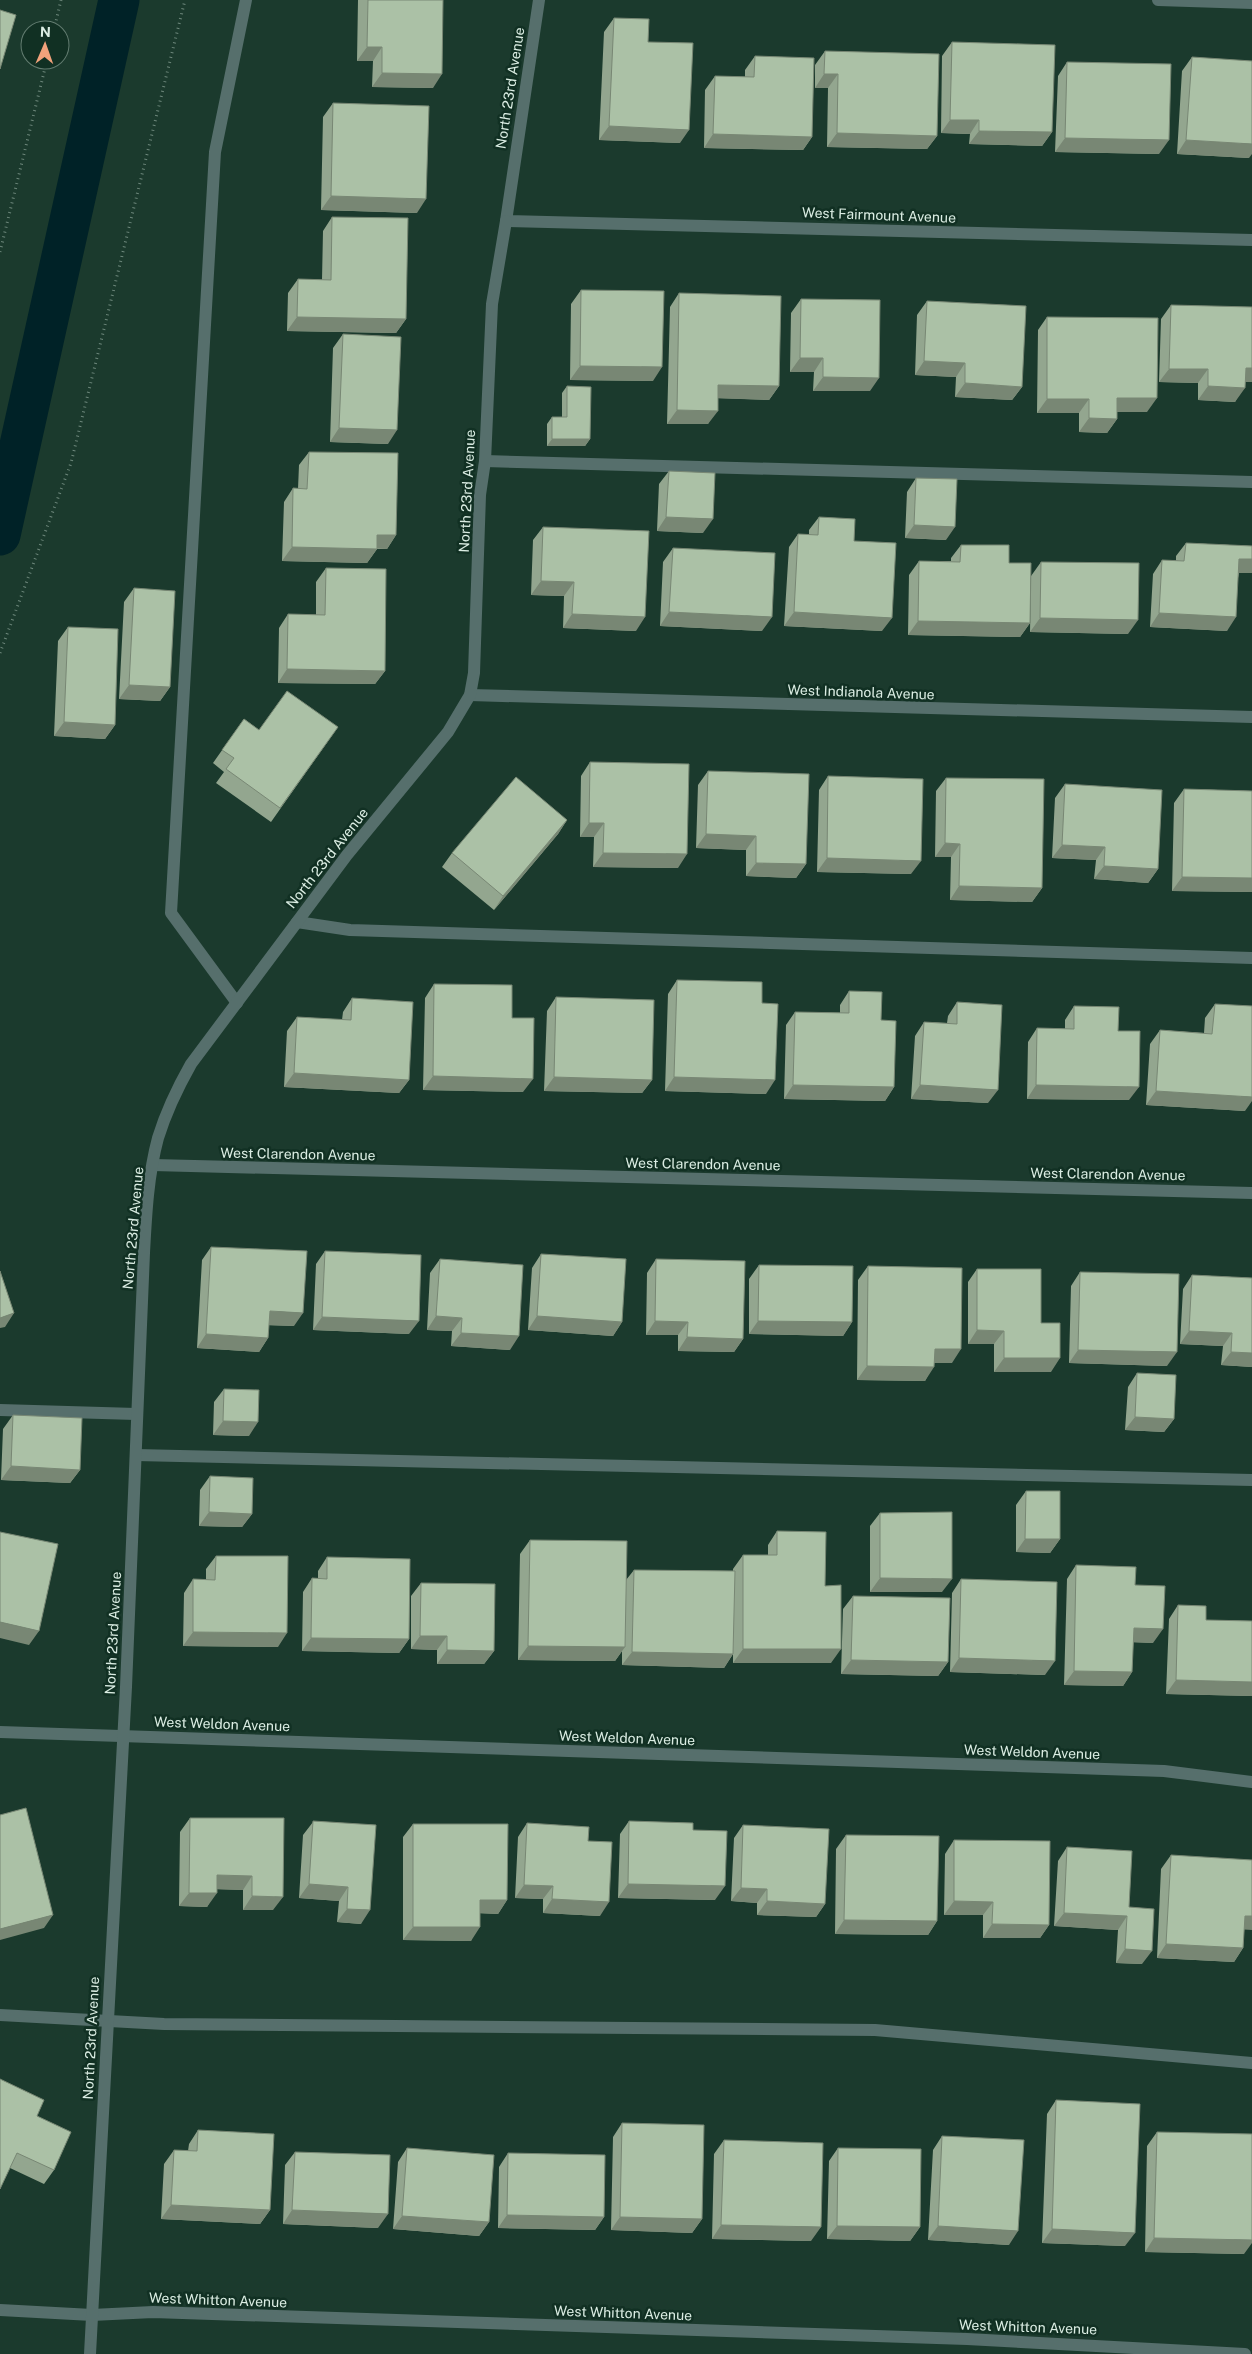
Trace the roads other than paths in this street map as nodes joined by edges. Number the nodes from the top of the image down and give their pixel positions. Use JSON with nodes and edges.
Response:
{"nodes":[{"id":1,"x":246,"y":0,"type":"edge"},
{"id":2,"x":539,"y":0,"type":"edge"},
{"id":3,"x":1158,"y":0,"type":"edge"},
{"id":4,"x":1252,"y":3,"type":"edge"},
{"id":5,"x":506,"y":221,"type":"junction"},
{"id":6,"x":1252,"y":240,"type":"edge"},
{"id":7,"x":484,"y":461,"type":"junction"},
{"id":8,"x":1252,"y":482,"type":"edge"},
{"id":9,"x":470,"y":695,"type":"junction"},
{"id":10,"x":1252,"y":717,"type":"edge"},
{"id":11,"x":297,"y":922,"type":"junction"},
{"id":12,"x":1252,"y":958,"type":"edge"},
{"id":13,"x":237,"y":1003,"type":"junction"},
{"id":14,"x":153,"y":1165,"type":"junction"},
{"id":15,"x":1252,"y":1193,"type":"edge"},
{"id":16,"x":0,"y":1410,"type":"edge"},
{"id":17,"x":136,"y":1414,"type":"junction"},
{"id":18,"x":136,"y":1455,"type":"junction"},
{"id":19,"x":1252,"y":1480,"type":"edge"},
{"id":20,"x":0,"y":1732,"type":"edge"},
{"id":21,"x":123,"y":1735,"type":"junction"},
{"id":22,"x":1252,"y":1782,"type":"edge"},
{"id":23,"x":0,"y":2015,"type":"edge"},
{"id":24,"x":106,"y":2022,"type":"junction"},
{"id":25,"x":1252,"y":2063,"type":"edge"},
{"id":26,"x":0,"y":2310,"type":"edge"},
{"id":27,"x":92,"y":2315,"type":"junction"},
{"id":28,"x":90,"y":2354,"type":"edge"},
{"id":29,"x":1245,"y":2354,"type":"edge"}],
"edges":[{"from":1,"to":13,"type":"street"},
{"from":2,"to":5,"type":"street","name":"North 23rd Avenue"},
{"from":3,"to":4,"type":"street"},
{"from":5,"to":6,"type":"street","name":"West Fairmount Avenue"},
{"from":5,"to":7,"type":"street","name":"North 23rd Avenue"},
{"from":7,"to":8,"type":"street"},
{"from":7,"to":9,"type":"street","name":"North 23rd Avenue"},
{"from":9,"to":10,"type":"street","name":"West Indianola Avenue"},
{"from":9,"to":11,"type":"street","name":"North 23rd Avenue"},
{"from":11,"to":12,"type":"street"},
{"from":11,"to":13,"type":"street","name":"North 23rd Avenue"},
{"from":13,"to":14,"type":"street","name":"North 23rd Avenue"},
{"from":14,"to":15,"type":"street","name":"West Clarendon Avenue"},
{"from":14,"to":17,"type":"street","name":"North 23rd Avenue"},
{"from":16,"to":17,"type":"street"},
{"from":17,"to":18,"type":"street","name":"North 23rd Avenue"},
{"from":18,"to":19,"type":"street"},
{"from":18,"to":21,"type":"street","name":"North 23rd Avenue"},
{"from":20,"to":21,"type":"street","name":"West Weldon Avenue"},
{"from":21,"to":22,"type":"street","name":"West Weldon Avenue"},
{"from":21,"to":24,"type":"street","name":"North 23rd Avenue"},
{"from":23,"to":24,"type":"street"},
{"from":24,"to":25,"type":"street"},
{"from":24,"to":27,"type":"street","name":"North 23rd Avenue"},
{"from":26,"to":27,"type":"street","name":"West Whitton Avenue"},
{"from":27,"to":28,"type":"street","name":"North 23rd Avenue"},
{"from":27,"to":29,"type":"street","name":"West Whitton Avenue"}]}
